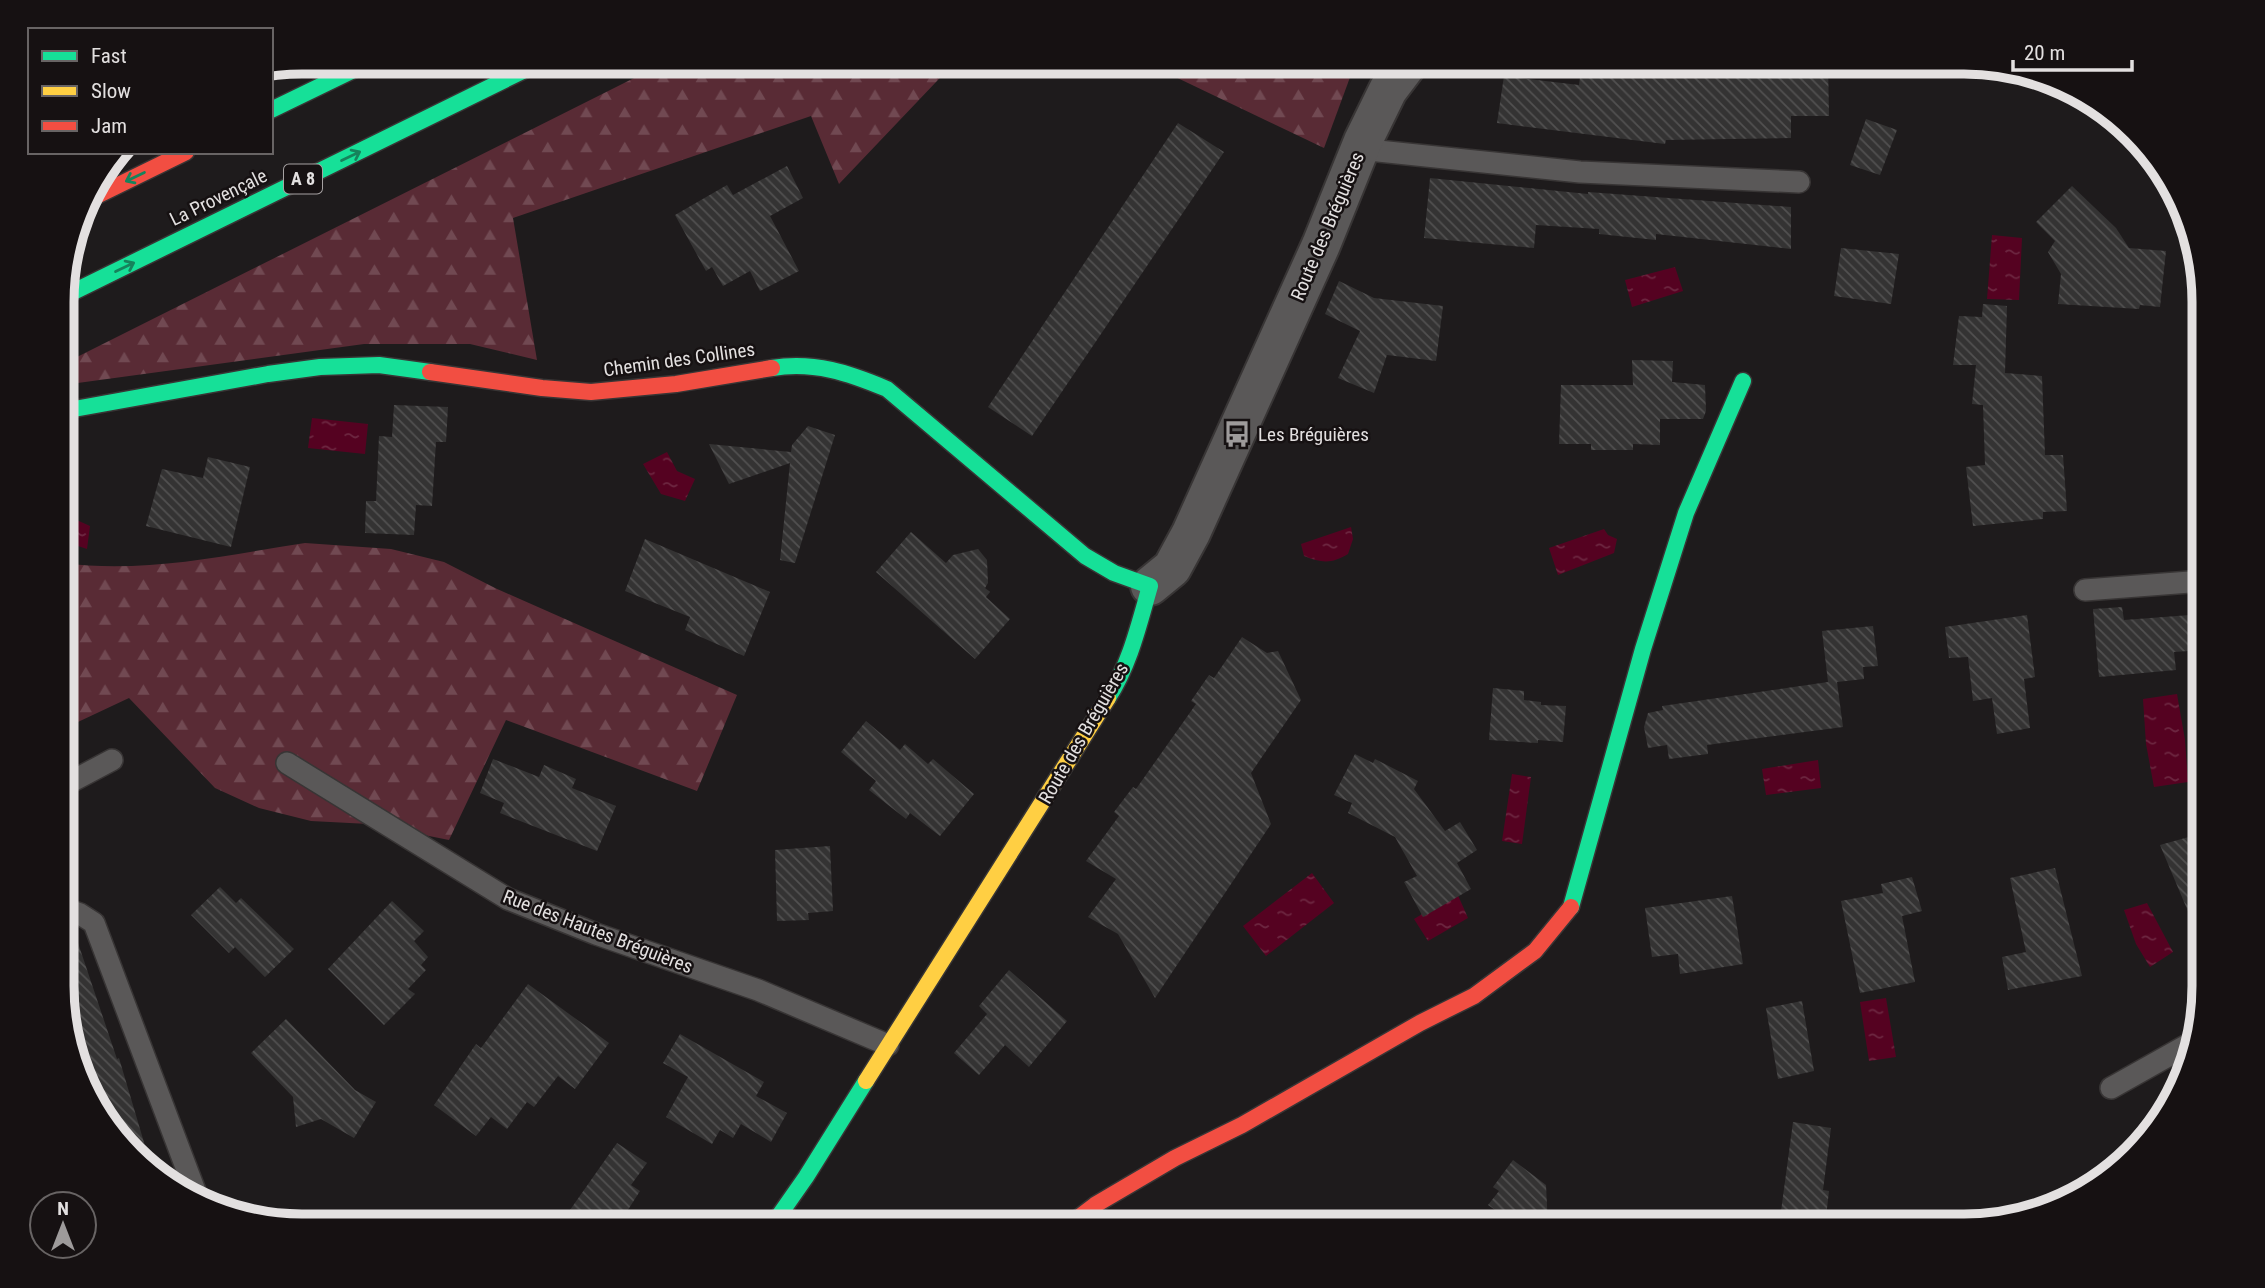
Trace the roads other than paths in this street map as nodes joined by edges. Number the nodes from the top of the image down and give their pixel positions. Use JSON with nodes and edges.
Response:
{"nodes":[{"id":1,"x":345,"y":74,"type":"edge"},
{"id":2,"x":517,"y":74,"type":"edge"},
{"id":3,"x":1400,"y":74,"type":"edge"},
{"id":4,"x":273,"y":109,"type":"edge"},
{"id":5,"x":1359,"y":149,"type":"junction"},
{"id":6,"x":182,"y":154,"type":"edge"},
{"id":7,"x":1799,"y":182,"type":"dead end"},
{"id":8,"x":101,"y":194,"type":"edge"},
{"id":9,"x":74,"y":291,"type":"edge"},
{"id":10,"x":1742,"y":381,"type":"dead end"},
{"id":11,"x":74,"y":409,"type":"edge"},
{"id":12,"x":2191,"y":582,"type":"edge"},
{"id":13,"x":1150,"y":586,"type":"junction"},
{"id":14,"x":2085,"y":590,"type":"dead end"},
{"id":15,"x":112,"y":760,"type":"dead end"},
{"id":16,"x":287,"y":763,"type":"dead end"},
{"id":17,"x":74,"y":780,"type":"edge"},
{"id":18,"x":74,"y":912,"type":"edge"},
{"id":19,"x":888,"y":1045,"type":"junction"},
{"id":20,"x":2182,"y":1048,"type":"edge"},
{"id":21,"x":2111,"y":1088,"type":"dead end"},
{"id":22,"x":193,"y":1187,"type":"edge"},
{"id":23,"x":780,"y":1214,"type":"edge"},
{"id":24,"x":1083,"y":1214,"type":"edge"}],
"edges":[{"from":1,"to":4,"type":"main road"},
{"from":9,"to":2,"type":"main road","name":"La Provençale","number":"A 8","one_way":true},
{"from":3,"to":5,"type":"street","name":"Route des Bréguières"},
{"from":5,"to":7,"type":"lane"},
{"from":5,"to":13,"type":"street","name":"Route des Bréguières"},
{"from":6,"to":8,"type":"main road","one_way":true},
{"from":10,"to":24,"type":"main road"},
{"from":11,"to":13,"type":"main road","name":"Chemin des Collines"},
{"from":12,"to":14,"type":"lane"},
{"from":13,"to":19,"type":"main road","name":"Route des Bréguières"},
{"from":15,"to":17,"type":"lane"},
{"from":16,"to":19,"type":"lane","name":"Rue des Hautes Bréguières"},
{"from":18,"to":22,"type":"lane"},
{"from":19,"to":23,"type":"main road","name":"Route des Bréguières"},
{"from":20,"to":21,"type":"lane"}]}
